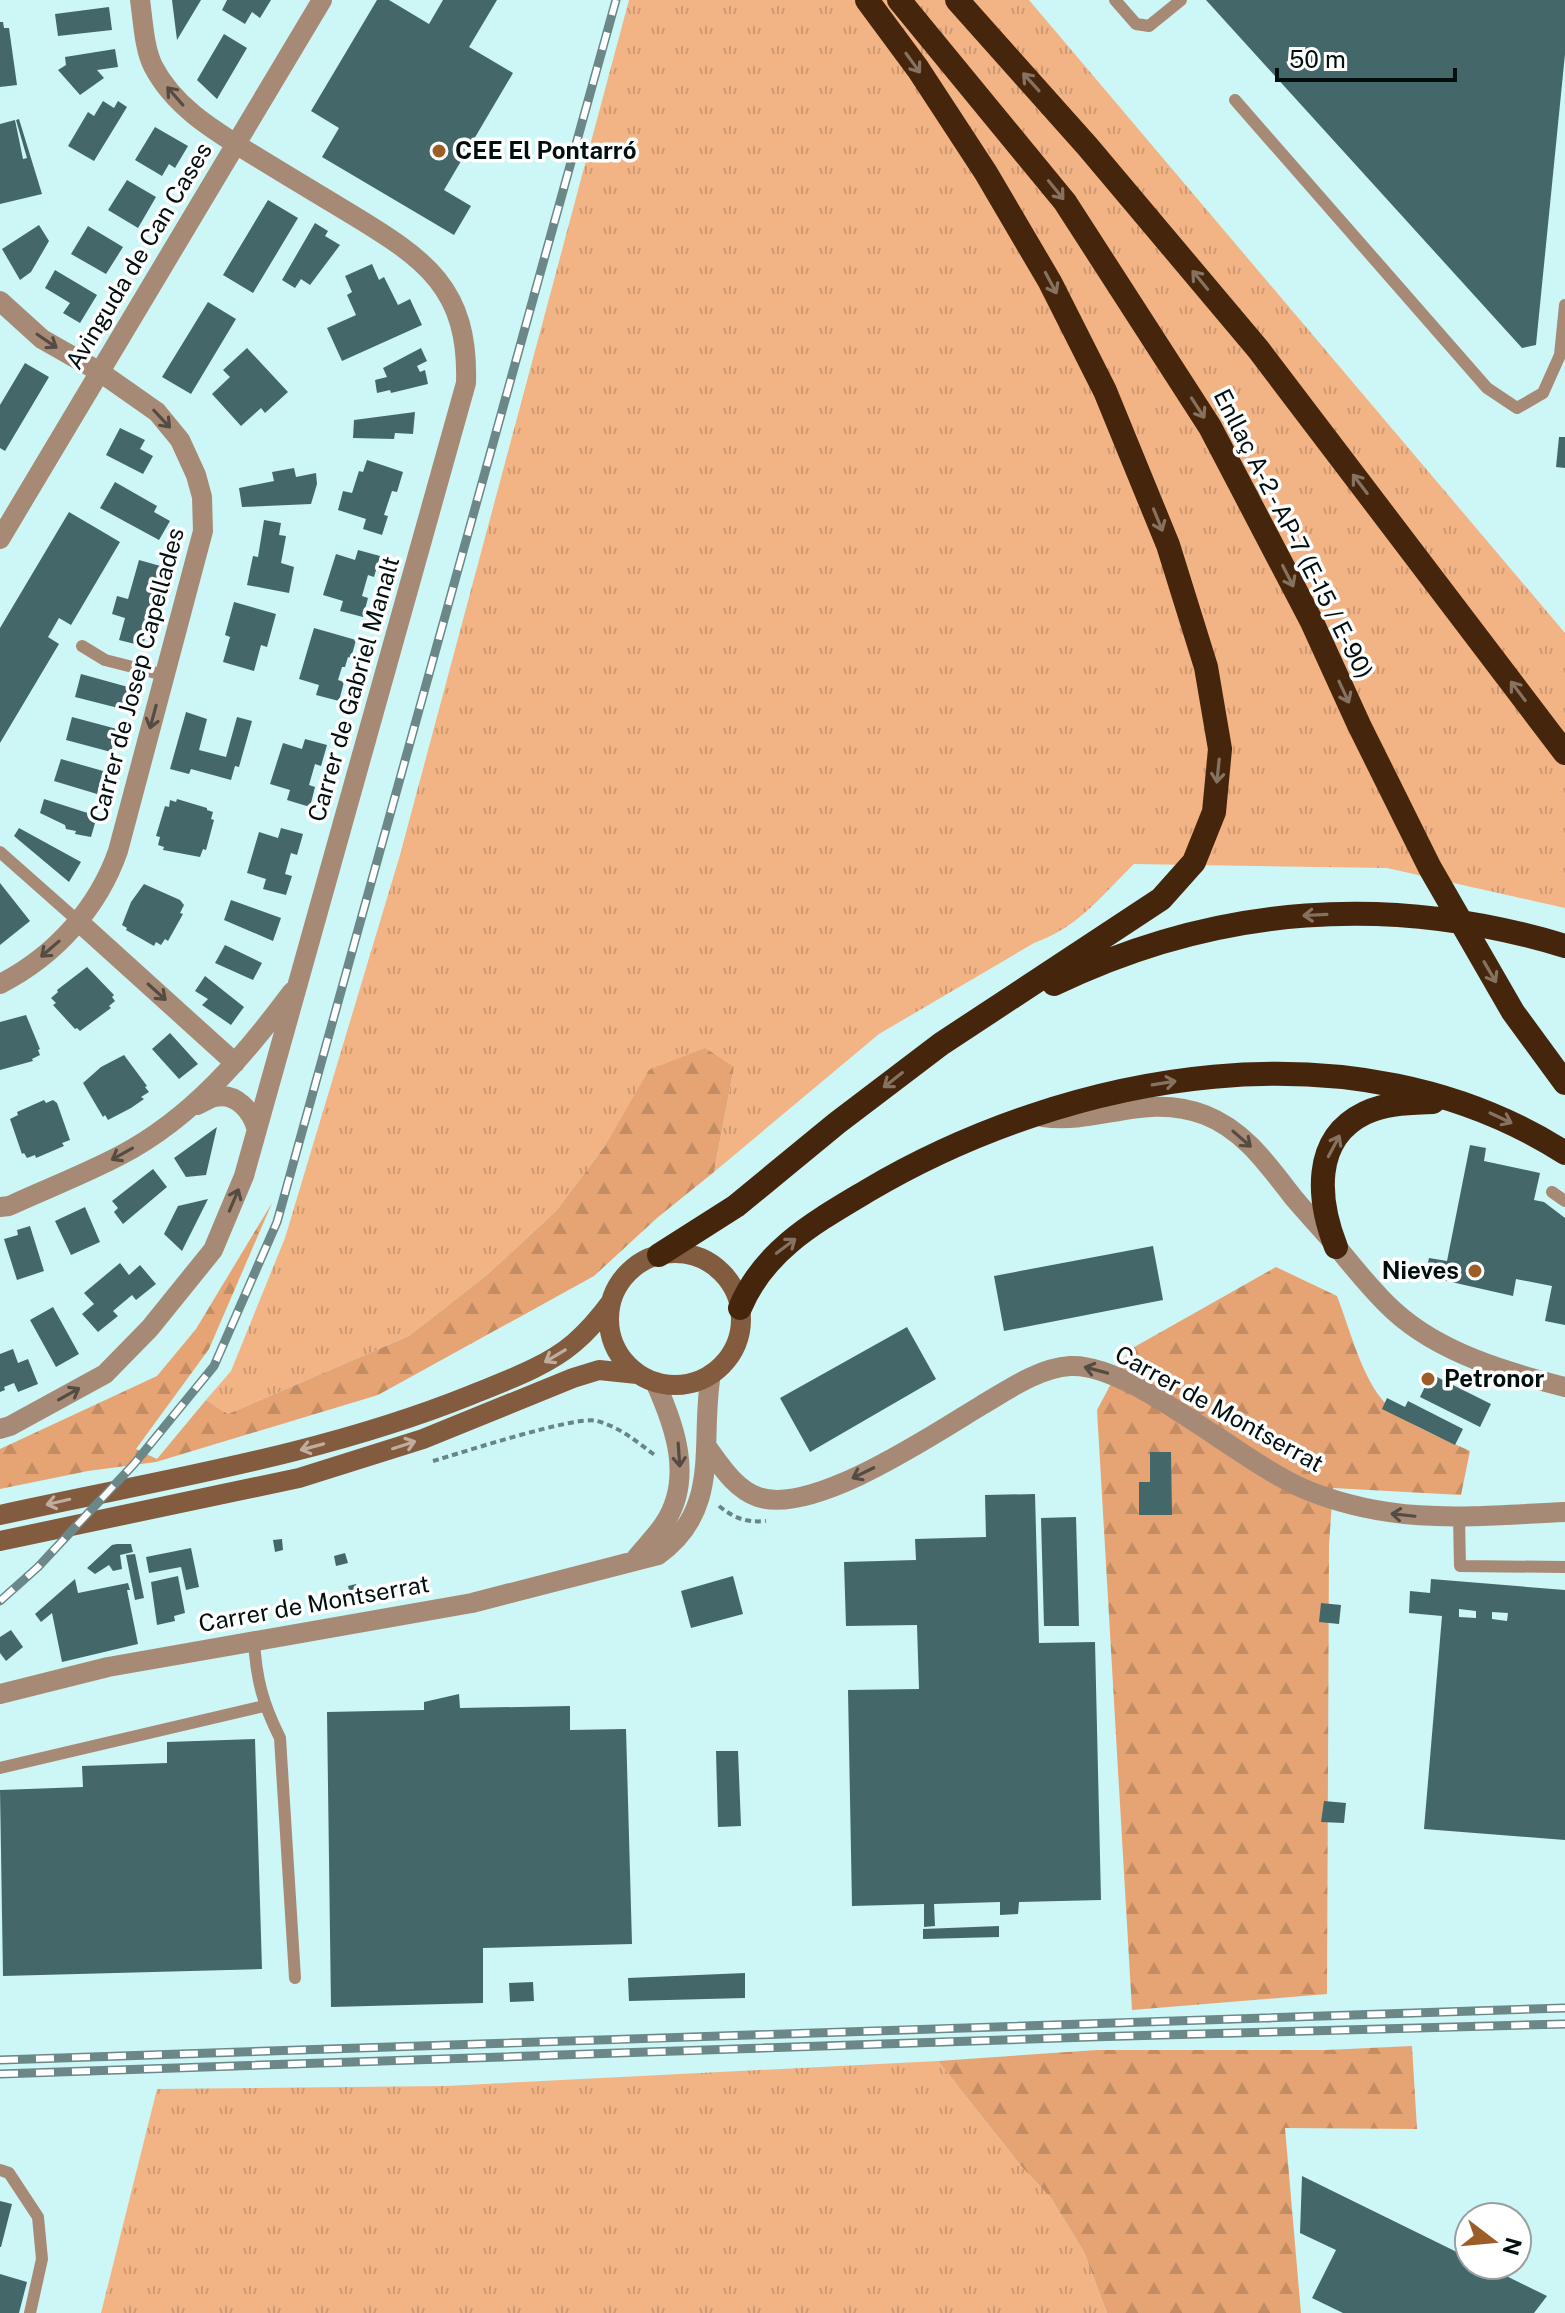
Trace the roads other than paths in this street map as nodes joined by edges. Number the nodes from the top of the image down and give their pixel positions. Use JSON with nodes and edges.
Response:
{"nodes":[{"id":1,"x":140,"y":0,"type":"edge"},
{"id":2,"x":322,"y":0,"type":"edge"},
{"id":3,"x":867,"y":0,"type":"edge"},
{"id":4,"x":899,"y":0,"type":"edge"},
{"id":5,"x":957,"y":0,"type":"edge"},
{"id":6,"x":1115,"y":0,"type":"edge"},
{"id":7,"x":1181,"y":0,"type":"edge"},
{"id":8,"x":1235,"y":100,"type":"dead end"},
{"id":9,"x":236,"y":144,"type":"junction"},
{"id":10,"x":0,"y":301,"type":"edge"},
{"id":11,"x":1565,"y":305,"type":"edge"},
{"id":12,"x":100,"y":372,"type":"junction"},
{"id":13,"x":0,"y":539,"type":"edge"},
{"id":14,"x":82,"y":646,"type":"dead end"},
{"id":15,"x":164,"y":675,"type":"junction"},
{"id":16,"x":1565,"y":753,"type":"edge"},
{"id":17,"x":0,"y":852,"type":"edge"},
{"id":18,"x":78,"y":921,"type":"junction"},
{"id":19,"x":1565,"y":946,"type":"edge"},
{"id":20,"x":299,"y":982,"type":"junction"},
{"id":21,"x":0,"y":984,"type":"edge"},
{"id":22,"x":956,"y":1034,"type":"junction"},
{"id":23,"x":235,"y":1063,"type":"junction"},
{"id":24,"x":1565,"y":1083,"type":"edge"},
{"id":25,"x":1462,"y":1102,"type":"junction"},
{"id":26,"x":186,"y":1110,"type":"junction"},
{"id":27,"x":1034,"y":1116,"type":"junction"},
{"id":28,"x":257,"y":1130,"type":"junction"},
{"id":29,"x":1565,"y":1153,"type":"edge"},
{"id":30,"x":1552,"y":1192,"type":"dead end"},
{"id":31,"x":1565,"y":1201,"type":"edge"},
{"id":32,"x":0,"y":1207,"type":"edge"},
{"id":33,"x":1336,"y":1247,"type":"junction"},
{"id":34,"x":659,"y":1255,"type":"junction"},
{"id":35,"x":611,"y":1302,"type":"junction"},
{"id":36,"x":740,"y":1308,"type":"junction"},
{"id":37,"x":711,"y":1374,"type":"junction"},
{"id":38,"x":646,"y":1378,"type":"junction"},
{"id":39,"x":1565,"y":1387,"type":"edge"},
{"id":40,"x":0,"y":1429,"type":"edge"},
{"id":41,"x":707,"y":1447,"type":"junction"},
{"id":42,"x":1565,"y":1512,"type":"edge"},
{"id":43,"x":0,"y":1515,"type":"edge"},
{"id":44,"x":1459,"y":1517,"type":"junction"},
{"id":45,"x":0,"y":1541,"type":"edge"},
{"id":46,"x":636,"y":1558,"type":"junction"},
{"id":47,"x":1565,"y":1567,"type":"edge"},
{"id":48,"x":254,"y":1640,"type":"junction"},
{"id":49,"x":0,"y":1694,"type":"edge"},
{"id":50,"x":264,"y":1706,"type":"junction"},
{"id":51,"x":0,"y":1768,"type":"edge"},
{"id":52,"x":295,"y":1978,"type":"dead end"},
{"id":53,"x":0,"y":2170,"type":"edge"},
{"id":54,"x":30,"y":2313,"type":"edge"}],
"edges":[{"from":9,"to":1,"type":"street","name":"Carrer de Gabriel Manalt","one_way":true},
{"from":2,"to":9,"type":"street","name":"Avinguda de Can Cases"},
{"from":3,"to":22,"type":"highway","one_way":true},
{"from":4,"to":24,"type":"highway","name":"Enllaç A-2 - AP-7 (E-15 / E-90)","one_way":true},
{"from":16,"to":5,"type":"highway","one_way":true},
{"from":6,"to":7,"type":"lane"},
{"from":8,"to":11,"type":"lane"},
{"from":9,"to":12,"type":"street","name":"Avinguda de Can Cases"},
{"from":9,"to":20,"type":"street","name":"Carrer de Gabriel Manalt"},
{"from":10,"to":12,"type":"street","name":"Carrer de Josep Capellades","one_way":true},
{"from":12,"to":13,"type":"street","name":"Avinguda de Can Cases"},
{"from":12,"to":15,"type":"street","name":"Carrer de Josep Capellades","one_way":true},
{"from":14,"to":15,"type":"lane"},
{"from":15,"to":18,"type":"street","name":"Carrer de Josep Capellades","one_way":true},
{"from":17,"to":18,"type":"lane"},
{"from":18,"to":21,"type":"street","name":"Carrer de Josep Capellades","one_way":true},
{"from":18,"to":23,"type":"street","one_way":true},
{"from":19,"to":22,"type":"highway","one_way":true},
{"from":20,"to":23,"type":"street","name":"Carrer de Gabriel Manalt"},
{"from":20,"to":28,"type":"street"},
{"from":22,"to":34,"type":"highway","one_way":true},
{"from":23,"to":26,"type":"street","name":"Carrer de Gabriel Manalt"},
{"from":27,"to":25,"type":"highway","one_way":true},
{"from":25,"to":29,"type":"highway","one_way":true},
{"from":33,"to":25,"type":"highway","one_way":true},
{"from":26,"to":28,"type":"street"},
{"from":26,"to":32,"type":"street","name":"Carrer de Gabriel Manalt","one_way":true},
{"from":27,"to":33,"type":"street","one_way":true},
{"from":36,"to":27,"type":"highway","one_way":true},
{"from":40,"to":28,"type":"street","one_way":true},
{"from":30,"to":31,"type":"lane"},
{"from":33,"to":39,"type":"street"},
{"from":34,"to":35,"type":"main road"},
{"from":34,"to":36,"type":"main road"},
{"from":35,"to":38,"type":"main road"},
{"from":35,"to":43,"type":"main road","one_way":true},
{"from":36,"to":37,"type":"main road"},
{"from":37,"to":38,"type":"main road"},
{"from":37,"to":41,"type":"street","name":"Carrer de Montserrat"},
{"from":45,"to":38,"type":"main road","one_way":true},
{"from":38,"to":46,"type":"street","one_way":true},
{"from":44,"to":41,"type":"street","name":"Carrer de Montserrat","one_way":true},
{"from":41,"to":46,"type":"street","name":"Carrer de Montserrat"},
{"from":42,"to":44,"type":"street","name":"Carrer de Montserrat"},
{"from":44,"to":47,"type":"lane"},
{"from":46,"to":48,"type":"street","name":"Carrer de Montserrat"},
{"from":48,"to":49,"type":"street","name":"Carrer de Montserrat"},
{"from":48,"to":50,"type":"lane"},
{"from":50,"to":51,"type":"lane"},
{"from":50,"to":52,"type":"lane"},
{"from":53,"to":54,"type":"lane"}]}
